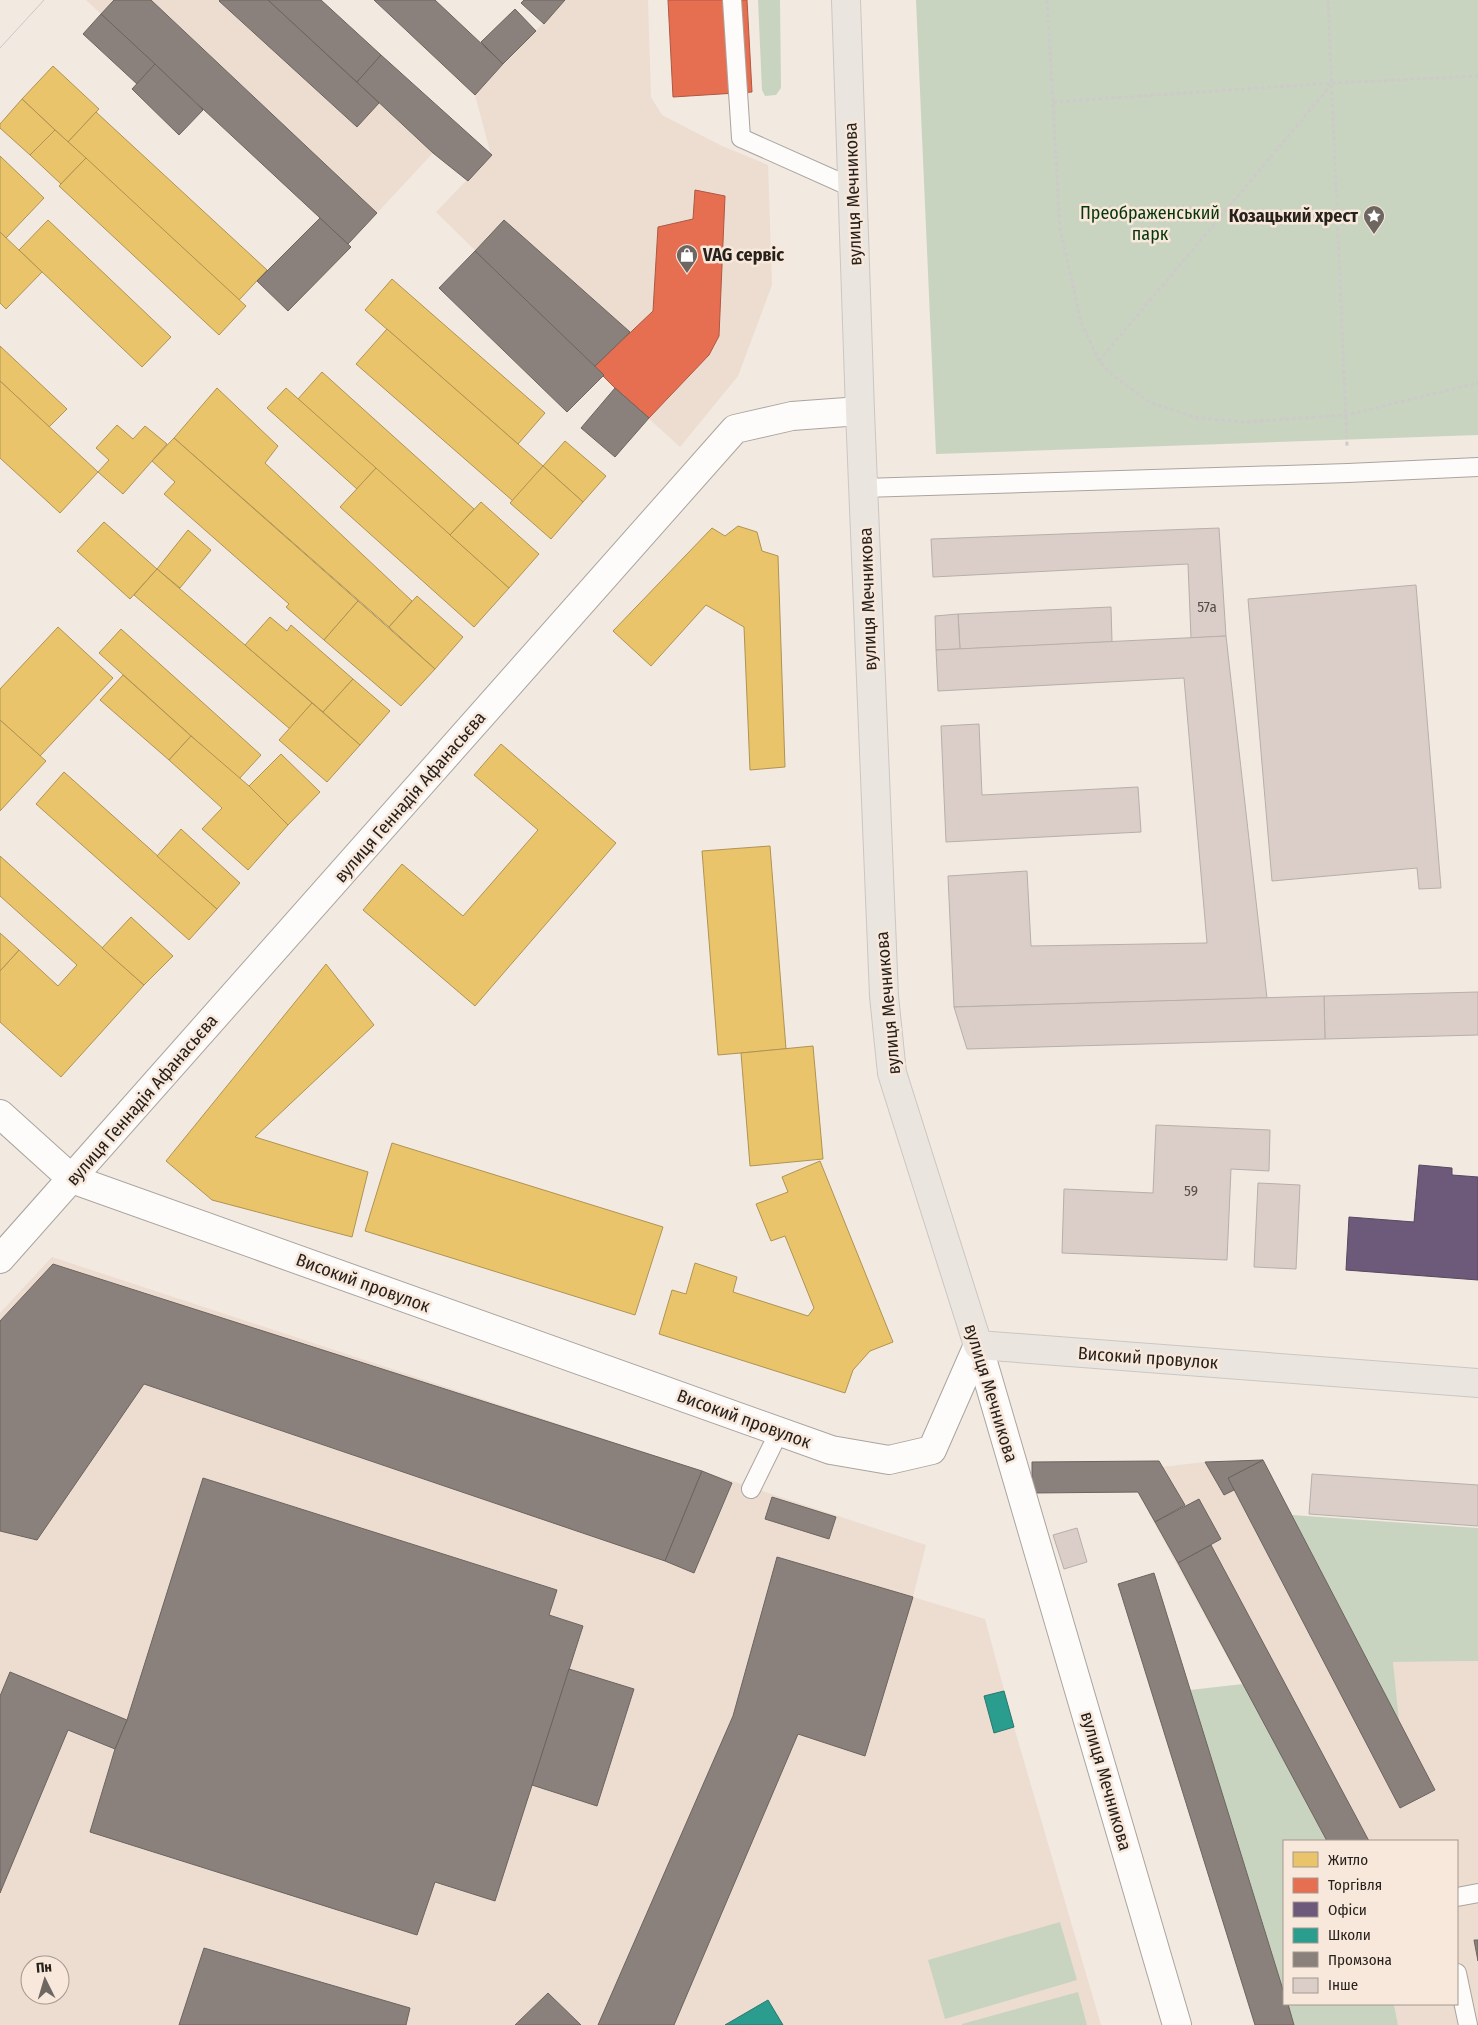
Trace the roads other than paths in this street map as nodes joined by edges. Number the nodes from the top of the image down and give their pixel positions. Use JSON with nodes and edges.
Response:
{"nodes":[{"id":1,"x":732,"y":0,"type":"edge"},
{"id":2,"x":846,"y":0,"type":"edge"},
{"id":3,"x":853,"y":188,"type":"junction"},
{"id":4,"x":860,"y":411,"type":"junction"},
{"id":5,"x":1478,"y":467,"type":"edge"},
{"id":6,"x":863,"y":488,"type":"junction"},
{"id":7,"x":0,"y":1114,"type":"edge"},
{"id":8,"x":72,"y":1179,"type":"junction"},
{"id":9,"x":0,"y":1259,"type":"edge"},
{"id":10,"x":978,"y":1345,"type":"junction"},
{"id":11,"x":1477,"y":1383,"type":"edge"},
{"id":12,"x":779,"y":1432,"type":"junction"},
{"id":13,"x":751,"y":1489,"type":"dead end"},
{"id":14,"x":1478,"y":1893,"type":"edge"},
{"id":15,"x":1458,"y":1898,"type":"edge"},
{"id":16,"x":1458,"y":1978,"type":"edge"},
{"id":17,"x":1177,"y":2025,"type":"edge"},
{"id":18,"x":1468,"y":2025,"type":"edge"}],
"edges":[{"from":1,"to":3,"type":"lane"},
{"from":2,"to":3,"type":"main road","name":"вулиця Мечникова"},
{"from":3,"to":4,"type":"main road","name":"вулиця Мечникова"},
{"from":4,"to":6,"type":"main road","name":"вулиця Мечникова"},
{"from":4,"to":8,"type":"street","name":"вулиця Геннадія Афанасьєва"},
{"from":5,"to":6,"type":"lane"},
{"from":6,"to":10,"type":"main road","name":"вулиця Мечникова"},
{"from":7,"to":8,"type":"street","name":"Високий провулок"},
{"from":8,"to":9,"type":"street","name":"вулиця Геннадія Афанасьєва"},
{"from":8,"to":12,"type":"street","name":"Високий провулок"},
{"from":10,"to":11,"type":"main road","name":"Високий провулок"},
{"from":10,"to":12,"type":"street","name":"Високий провулок"},
{"from":10,"to":17,"type":"street","name":"вулиця Мечникова"},
{"from":12,"to":13,"type":"lane"},
{"from":14,"to":15,"type":"lane"},
{"from":16,"to":18,"type":"lane"}]}
